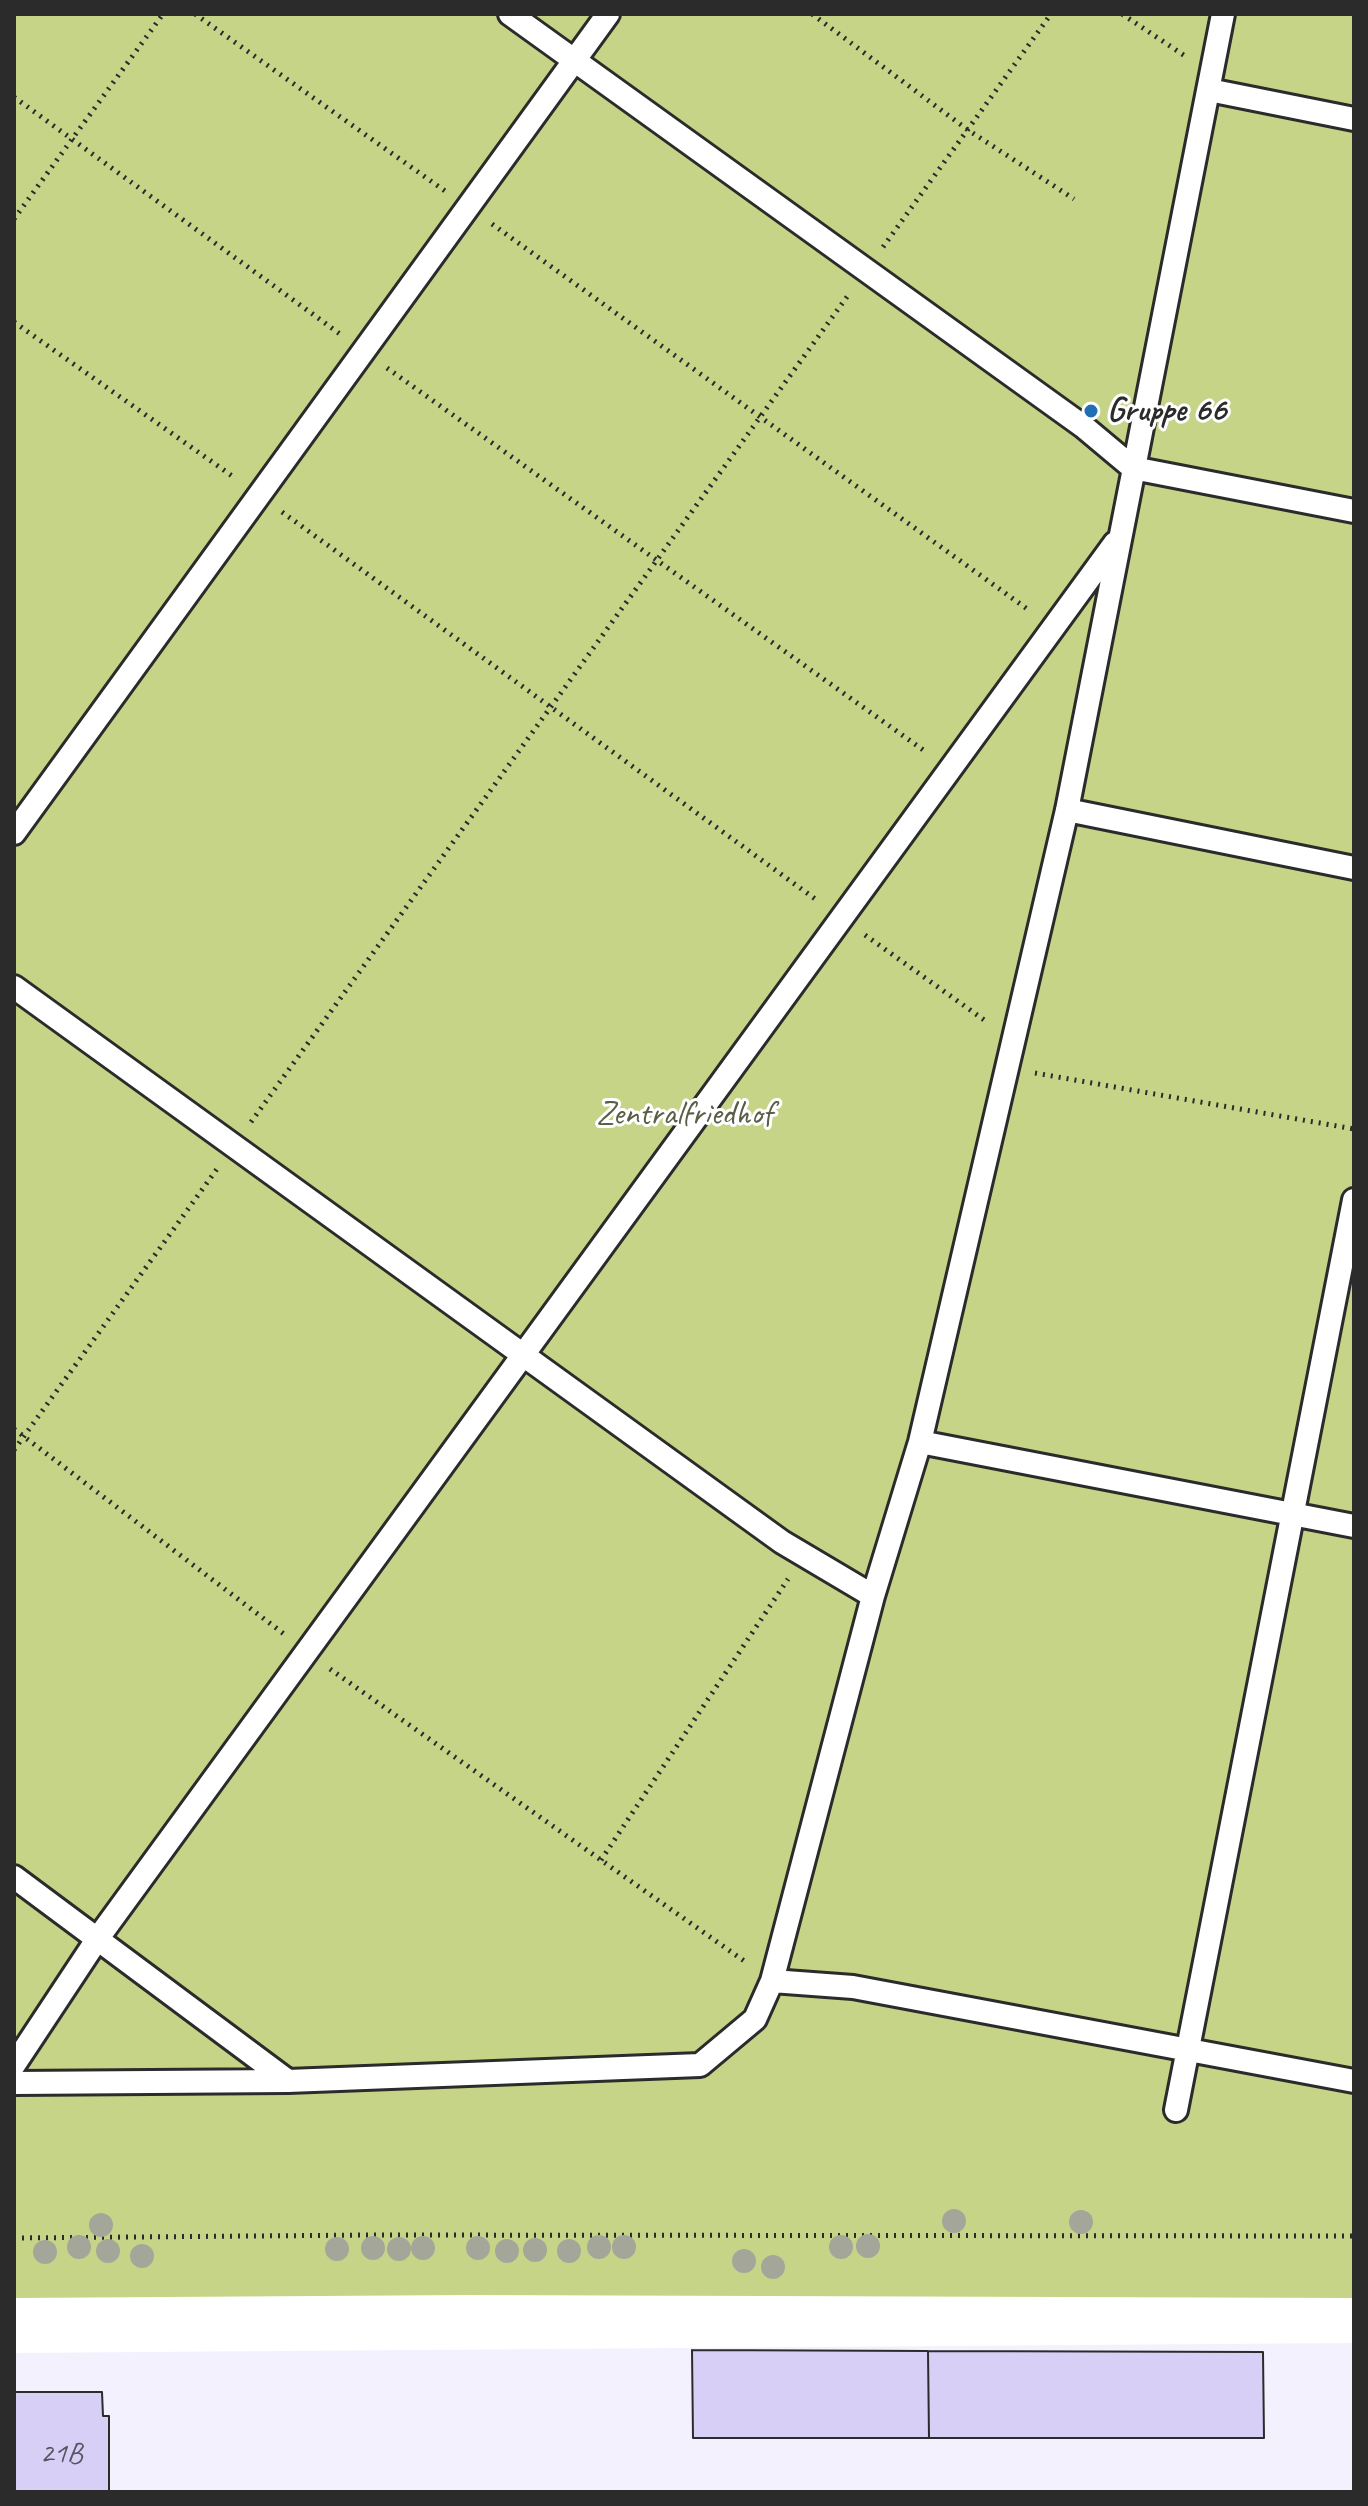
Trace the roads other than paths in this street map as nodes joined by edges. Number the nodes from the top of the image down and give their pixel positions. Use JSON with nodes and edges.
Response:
{"nodes":[{"id":1,"x":510,"y":14,"type":"edge"},
{"id":2,"x":608,"y":14,"type":"edge"},
{"id":3,"x":1223,"y":14,"type":"edge"},
{"id":4,"x":574,"y":61,"type":"junction"},
{"id":5,"x":1211,"y":83,"type":"junction"},
{"id":6,"x":1354,"y":119,"type":"edge"},
{"id":7,"x":1133,"y":468,"type":"junction"},
{"id":8,"x":1354,"y":511,"type":"edge"},
{"id":9,"x":1118,"y":539,"type":"junction"},
{"id":10,"x":1067,"y":810,"type":"junction"},
{"id":11,"x":14,"y":833,"type":"edge"},
{"id":12,"x":1354,"y":868,"type":"edge"},
{"id":13,"x":14,"y":987,"type":"edge"},
{"id":14,"x":1354,"y":1200,"type":"edge"},
{"id":15,"x":523,"y":1354,"type":"junction"},
{"id":16,"x":920,"y":1442,"type":"junction"},
{"id":17,"x":1293,"y":1514,"type":"junction"},
{"id":18,"x":1354,"y":1526,"type":"edge"},
{"id":19,"x":873,"y":1596,"type":"junction"},
{"id":20,"x":14,"y":1877,"type":"edge"},
{"id":21,"x":98,"y":1938,"type":"junction"},
{"id":22,"x":772,"y":1981,"type":"junction"},
{"id":23,"x":1189,"y":2048,"type":"junction"},
{"id":24,"x":14,"y":2065,"type":"edge"},
{"id":25,"x":288,"y":2081,"type":"junction"},
{"id":26,"x":1354,"y":2081,"type":"edge"},
{"id":27,"x":14,"y":2083,"type":"edge"},
{"id":28,"x":1176,"y":2110,"type":"dead end"}],
"edges":[{"from":1,"to":4,"type":"lane"},
{"from":2,"to":4,"type":"lane"},
{"from":3,"to":5,"type":"lane"},
{"from":4,"to":7,"type":"lane"},
{"from":4,"to":11,"type":"lane"},
{"from":5,"to":6,"type":"lane"},
{"from":5,"to":7,"type":"lane"},
{"from":7,"to":8,"type":"lane"},
{"from":7,"to":9,"type":"lane"},
{"from":9,"to":10,"type":"lane"},
{"from":9,"to":15,"type":"lane"},
{"from":10,"to":12,"type":"lane"},
{"from":10,"to":16,"type":"lane"},
{"from":13,"to":15,"type":"lane"},
{"from":14,"to":17,"type":"lane"},
{"from":15,"to":19,"type":"lane"},
{"from":15,"to":21,"type":"lane"},
{"from":16,"to":17,"type":"lane"},
{"from":16,"to":19,"type":"lane"},
{"from":17,"to":18,"type":"lane"},
{"from":17,"to":23,"type":"lane"},
{"from":19,"to":22,"type":"lane"},
{"from":20,"to":21,"type":"lane"},
{"from":21,"to":24,"type":"lane"},
{"from":21,"to":25,"type":"lane"},
{"from":22,"to":23,"type":"lane"},
{"from":22,"to":25,"type":"lane"},
{"from":23,"to":26,"type":"lane"},
{"from":23,"to":28,"type":"lane"},
{"from":25,"to":27,"type":"lane"}]}
